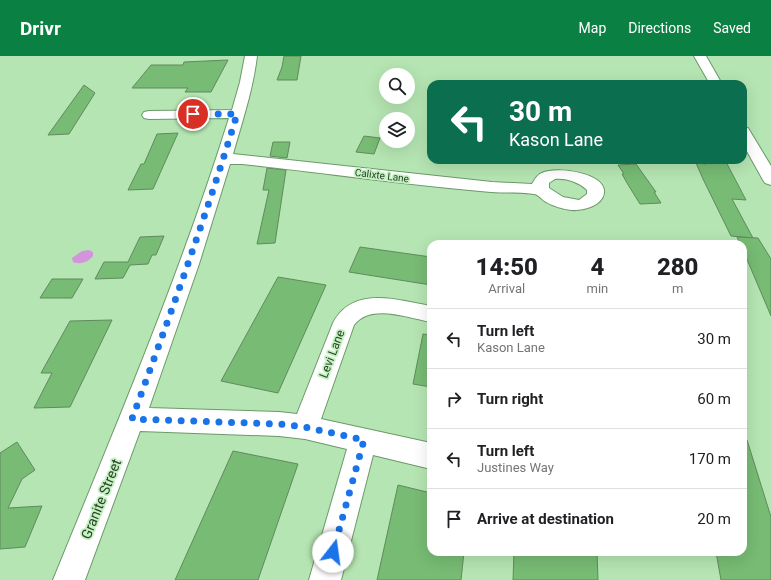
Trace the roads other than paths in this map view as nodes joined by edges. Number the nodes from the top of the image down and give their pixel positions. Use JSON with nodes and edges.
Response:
{"nodes":[{"id":1,"x":251,"y":56,"type":"edge"},
{"id":2,"x":700,"y":56,"type":"edge"},
{"id":3,"x":714,"y":80,"type":"edge"},
{"id":4,"x":237,"y":114,"type":"junction"},
{"id":5,"x":148,"y":115,"type":"dead end"},
{"id":6,"x":747,"y":138,"type":"edge"},
{"id":7,"x":224,"y":158,"type":"junction"},
{"id":8,"x":771,"y":180,"type":"edge"},
{"id":9,"x":541,"y":189,"type":"dead end"},
{"id":10,"x":427,"y":313,"type":"edge"},
{"id":11,"x":132,"y":419,"type":"junction"},
{"id":12,"x":305,"y":427,"type":"junction"},
{"id":13,"x":364,"y":440,"type":"junction"},
{"id":14,"x":427,"y":455,"type":"edge"},
{"id":15,"x":69,"y":580,"type":"edge"},
{"id":16,"x":325,"y":580,"type":"edge"}],
"edges":[{"from":1,"to":4,"type":"street","name":"Granite Street"},
{"from":2,"to":3,"type":"street"},
{"from":4,"to":5,"type":"street"},
{"from":4,"to":7,"type":"street","name":"Granite Street"},
{"from":6,"to":8,"type":"street"},
{"from":7,"to":9,"type":"street","name":"Calixte Lane"},
{"from":7,"to":11,"type":"street","name":"Granite Street"},
{"from":10,"to":12,"type":"street","name":"Levi Lane"},
{"from":11,"to":12,"type":"street"},
{"from":11,"to":15,"type":"street","name":"Granite Street"},
{"from":12,"to":13,"type":"street"},
{"from":13,"to":14,"type":"street"},
{"from":13,"to":16,"type":"street"}]}
